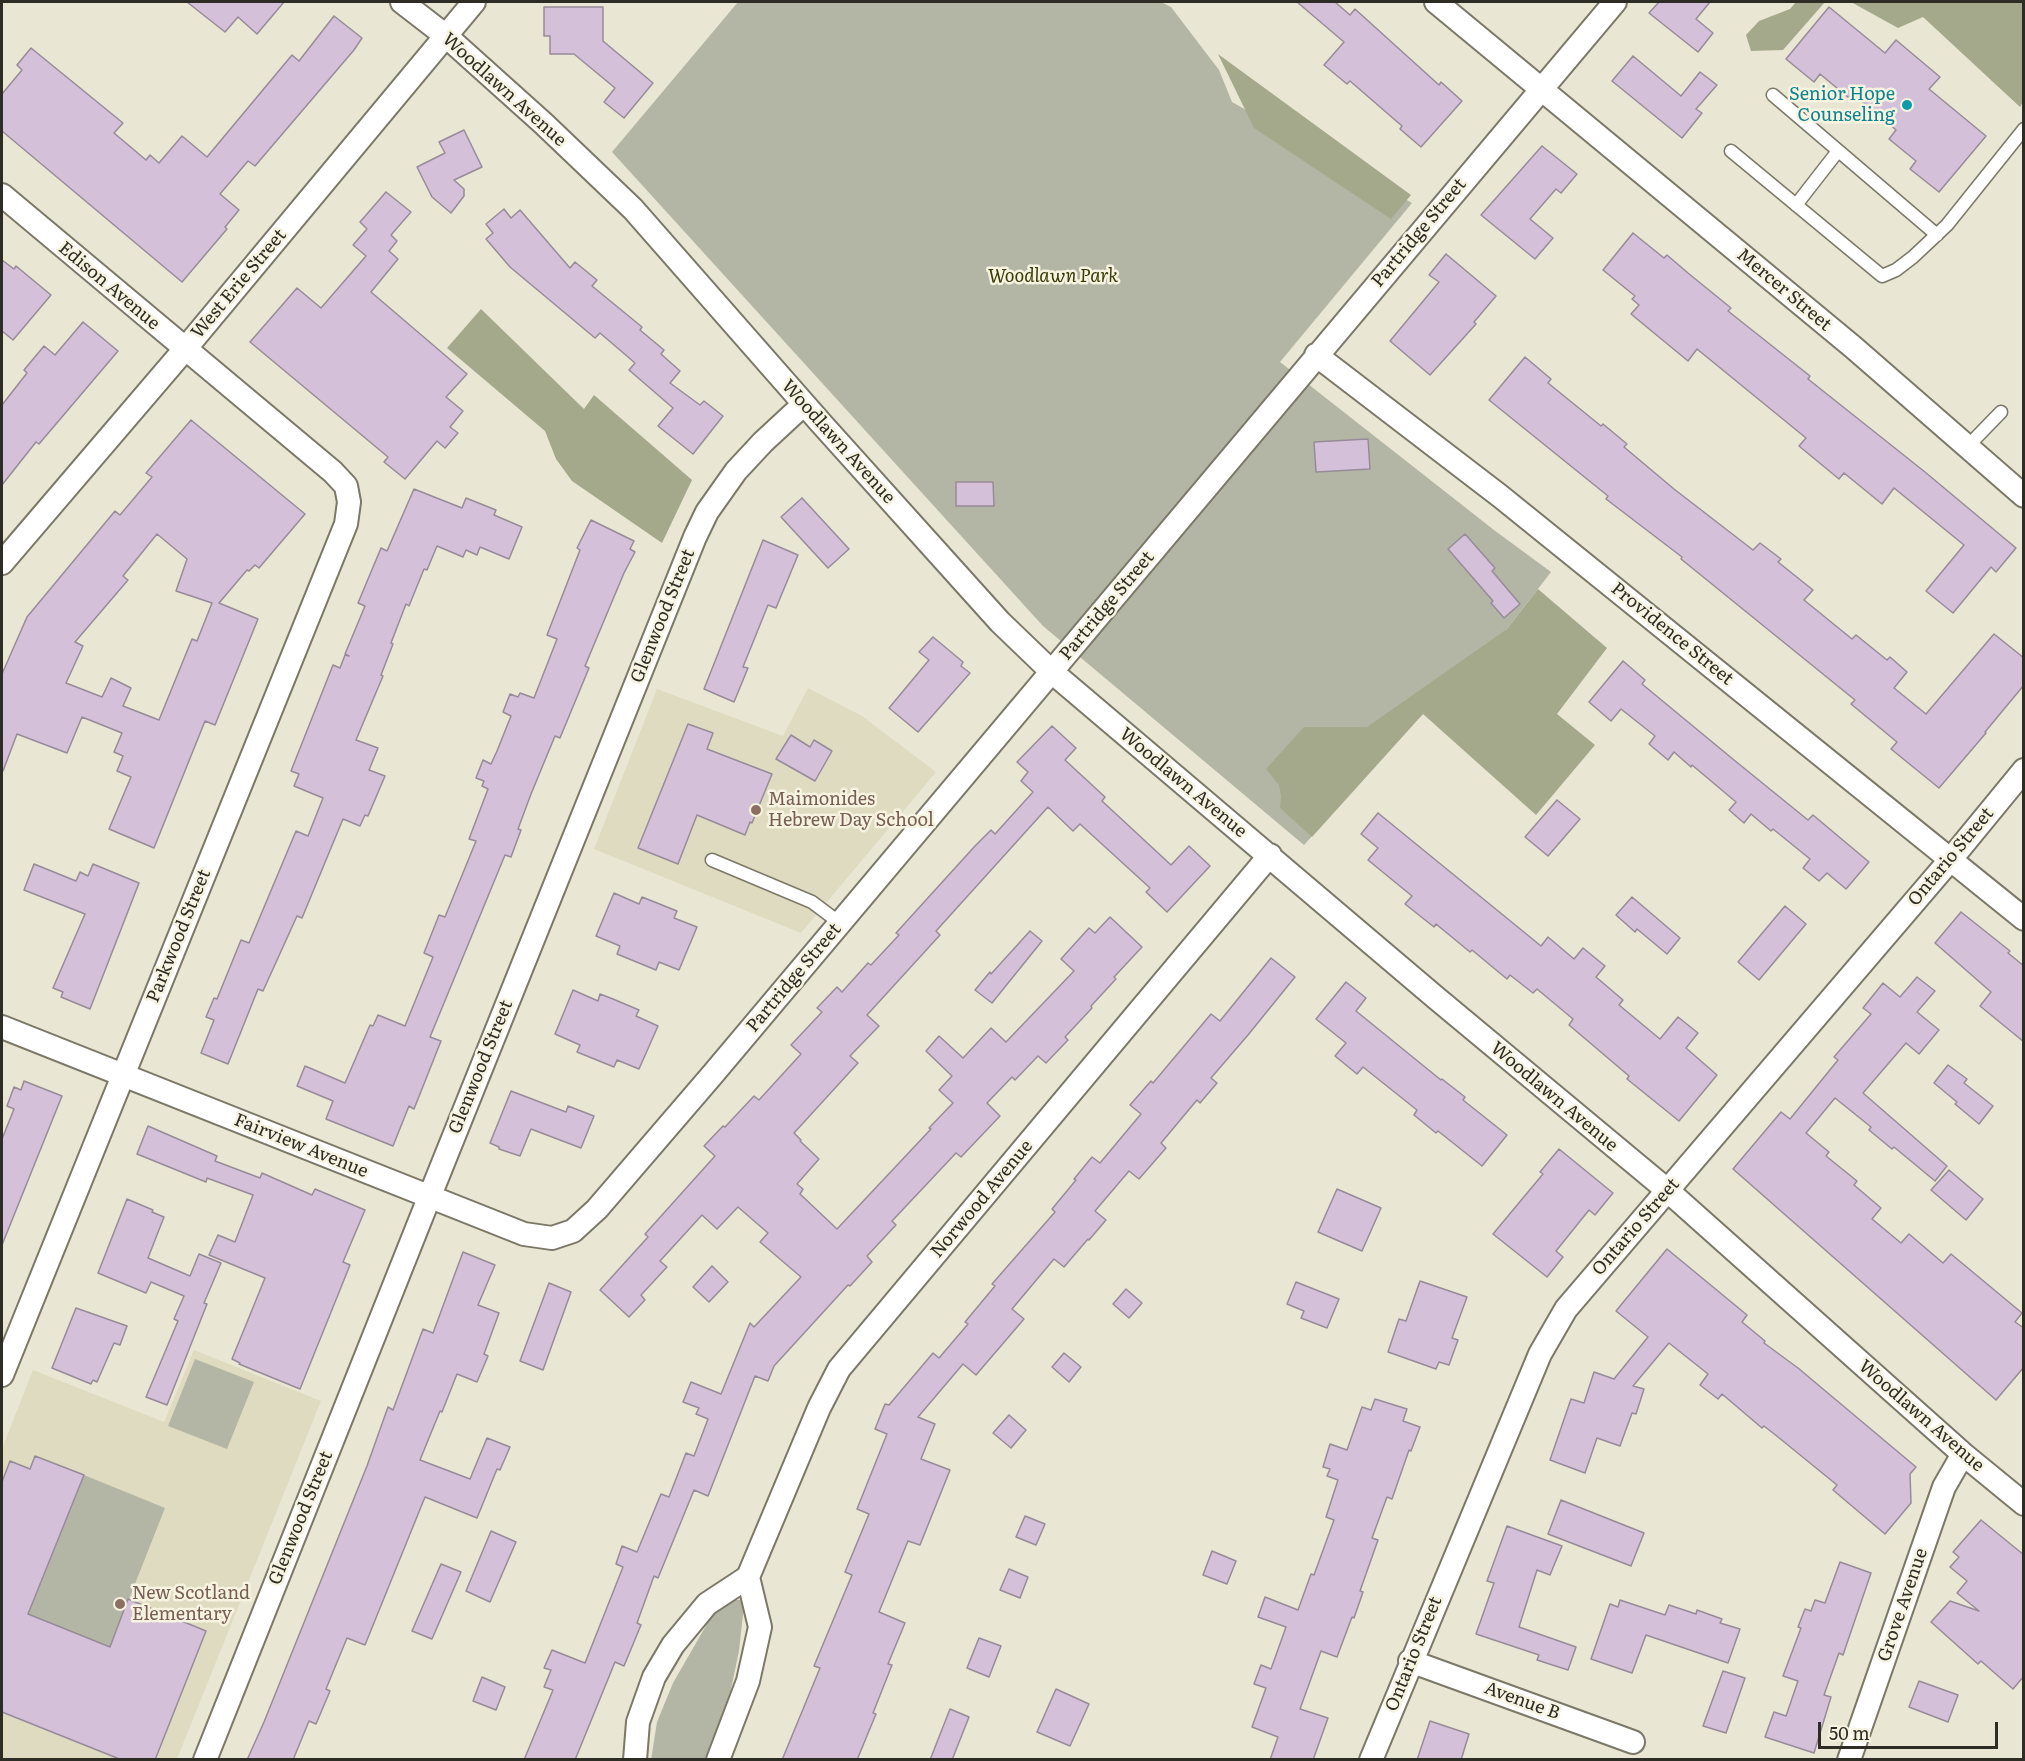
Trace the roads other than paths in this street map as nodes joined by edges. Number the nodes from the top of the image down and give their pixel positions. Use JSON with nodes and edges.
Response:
{"nodes":[{"id":1,"x":402,"y":2,"type":"edge"},
{"id":2,"x":474,"y":2,"type":"edge"},
{"id":3,"x":1436,"y":2,"type":"edge"},
{"id":4,"x":1615,"y":2,"type":"edge"},
{"id":5,"x":446,"y":36,"type":"junction"},
{"id":6,"x":1542,"y":88,"type":"junction"},
{"id":7,"x":1773,"y":95,"type":"dead end"},
{"id":8,"x":2024,"y":129,"type":"edge"},
{"id":9,"x":1731,"y":151,"type":"dead end"},
{"id":10,"x":1838,"y":151,"type":"junction"},
{"id":11,"x":2,"y":195,"type":"edge"},
{"id":12,"x":1796,"y":205,"type":"junction"},
{"id":13,"x":1936,"y":235,"type":"junction"},
{"id":14,"x":184,"y":349,"type":"junction"},
{"id":15,"x":1316,"y":355,"type":"junction"},
{"id":16,"x":804,"y":404,"type":"junction"},
{"id":17,"x":2001,"y":412,"type":"dead end"},
{"id":18,"x":1967,"y":447,"type":"junction"},
{"id":19,"x":349,"y":496,"type":"joint"},
{"id":20,"x":2024,"y":496,"type":"edge"},
{"id":21,"x":2,"y":563,"type":"edge"},
{"id":22,"x":1052,"y":672,"type":"junction"},
{"id":23,"x":2024,"y":770,"type":"edge"},
{"id":24,"x":1270,"y":855,"type":"junction"},
{"id":25,"x":1951,"y":859,"type":"junction"},
{"id":26,"x":712,"y":860,"type":"dead end"},
{"id":27,"x":2024,"y":919,"type":"edge"},
{"id":28,"x":840,"y":923,"type":"junction"},
{"id":29,"x":2,"y":1026,"type":"edge"},
{"id":30,"x":122,"y":1075,"type":"junction"},
{"id":31,"x":1667,"y":1190,"type":"junction"},
{"id":32,"x":429,"y":1198,"type":"junction"},
{"id":33,"x":597,"y":1209,"type":"joint"},
{"id":34,"x":2,"y":1375,"type":"edge"},
{"id":35,"x":1963,"y":1454,"type":"junction"},
{"id":36,"x":2024,"y":1504,"type":"edge"},
{"id":37,"x":748,"y":1576,"type":"junction"},
{"id":38,"x":1410,"y":1661,"type":"junction"},
{"id":39,"x":1633,"y":1742,"type":"dead end"},
{"id":40,"x":205,"y":1760,"type":"edge"},
{"id":41,"x":635,"y":1760,"type":"edge"},
{"id":42,"x":718,"y":1760,"type":"edge"},
{"id":43,"x":1371,"y":1760,"type":"edge"},
{"id":44,"x":1849,"y":1760,"type":"edge"}],
"edges":[{"from":1,"to":5,"type":"street","name":"Woodlawn Avenue"},
{"from":2,"to":5,"type":"street","name":"West Erie Street"},
{"from":3,"to":6,"type":"street","name":"Mercer Street"},
{"from":4,"to":6,"type":"street","name":"Partridge Street"},
{"from":5,"to":14,"type":"street","name":"West Erie Street"},
{"from":5,"to":16,"type":"street","name":"Woodlawn Avenue"},
{"from":6,"to":15,"type":"street","name":"Partridge Street"},
{"from":6,"to":18,"type":"street","name":"Mercer Street"},
{"from":7,"to":10,"type":"lane"},
{"from":8,"to":13,"type":"lane"},
{"from":9,"to":12,"type":"lane"},
{"from":10,"to":12,"type":"lane"},
{"from":10,"to":13,"type":"lane"},
{"from":11,"to":14,"type":"street","name":"Edison Avenue"},
{"from":12,"to":13,"type":"lane"},
{"from":14,"to":19,"type":"street","name":"Edison Avenue"},
{"from":14,"to":21,"type":"street","name":"West Erie Street"},
{"from":15,"to":22,"type":"street","name":"Partridge Street"},
{"from":15,"to":25,"type":"street","name":"Providence Street"},
{"from":16,"to":22,"type":"street","name":"Woodlawn Avenue"},
{"from":16,"to":32,"type":"street","name":"Glenwood Street"},
{"from":17,"to":18,"type":"lane"},
{"from":18,"to":20,"type":"street","name":"Mercer Street"},
{"from":19,"to":30,"type":"street","name":"Parkwood Street"},
{"from":22,"to":24,"type":"street","name":"Woodlawn Avenue"},
{"from":22,"to":28,"type":"street","name":"Partridge Street"},
{"from":23,"to":25,"type":"street","name":"Ontario Street"},
{"from":24,"to":31,"type":"street","name":"Woodlawn Avenue"},
{"from":24,"to":37,"type":"street","name":"Norwood Avenue"},
{"from":25,"to":27,"type":"street","name":"Providence Street"},
{"from":25,"to":31,"type":"street","name":"Ontario Street"},
{"from":26,"to":28,"type":"lane"},
{"from":28,"to":33,"type":"street","name":"Partridge Street"},
{"from":29,"to":30,"type":"street","name":"Fairview Avenue"},
{"from":30,"to":32,"type":"street","name":"Fairview Avenue"},
{"from":30,"to":34,"type":"street","name":"Parkwood Street"},
{"from":31,"to":35,"type":"street","name":"Woodlawn Avenue"},
{"from":31,"to":38,"type":"street","name":"Ontario Street"},
{"from":32,"to":33,"type":"street","name":"Fairview Avenue"},
{"from":32,"to":40,"type":"street","name":"Glenwood Street"},
{"from":35,"to":36,"type":"street","name":"Woodlawn Avenue"},
{"from":35,"to":44,"type":"street","name":"Grove Avenue"},
{"from":37,"to":41,"type":"street"},
{"from":37,"to":42,"type":"street"},
{"from":38,"to":39,"type":"street","name":"Avenue B"},
{"from":38,"to":43,"type":"street","name":"Ontario Street"}]}
